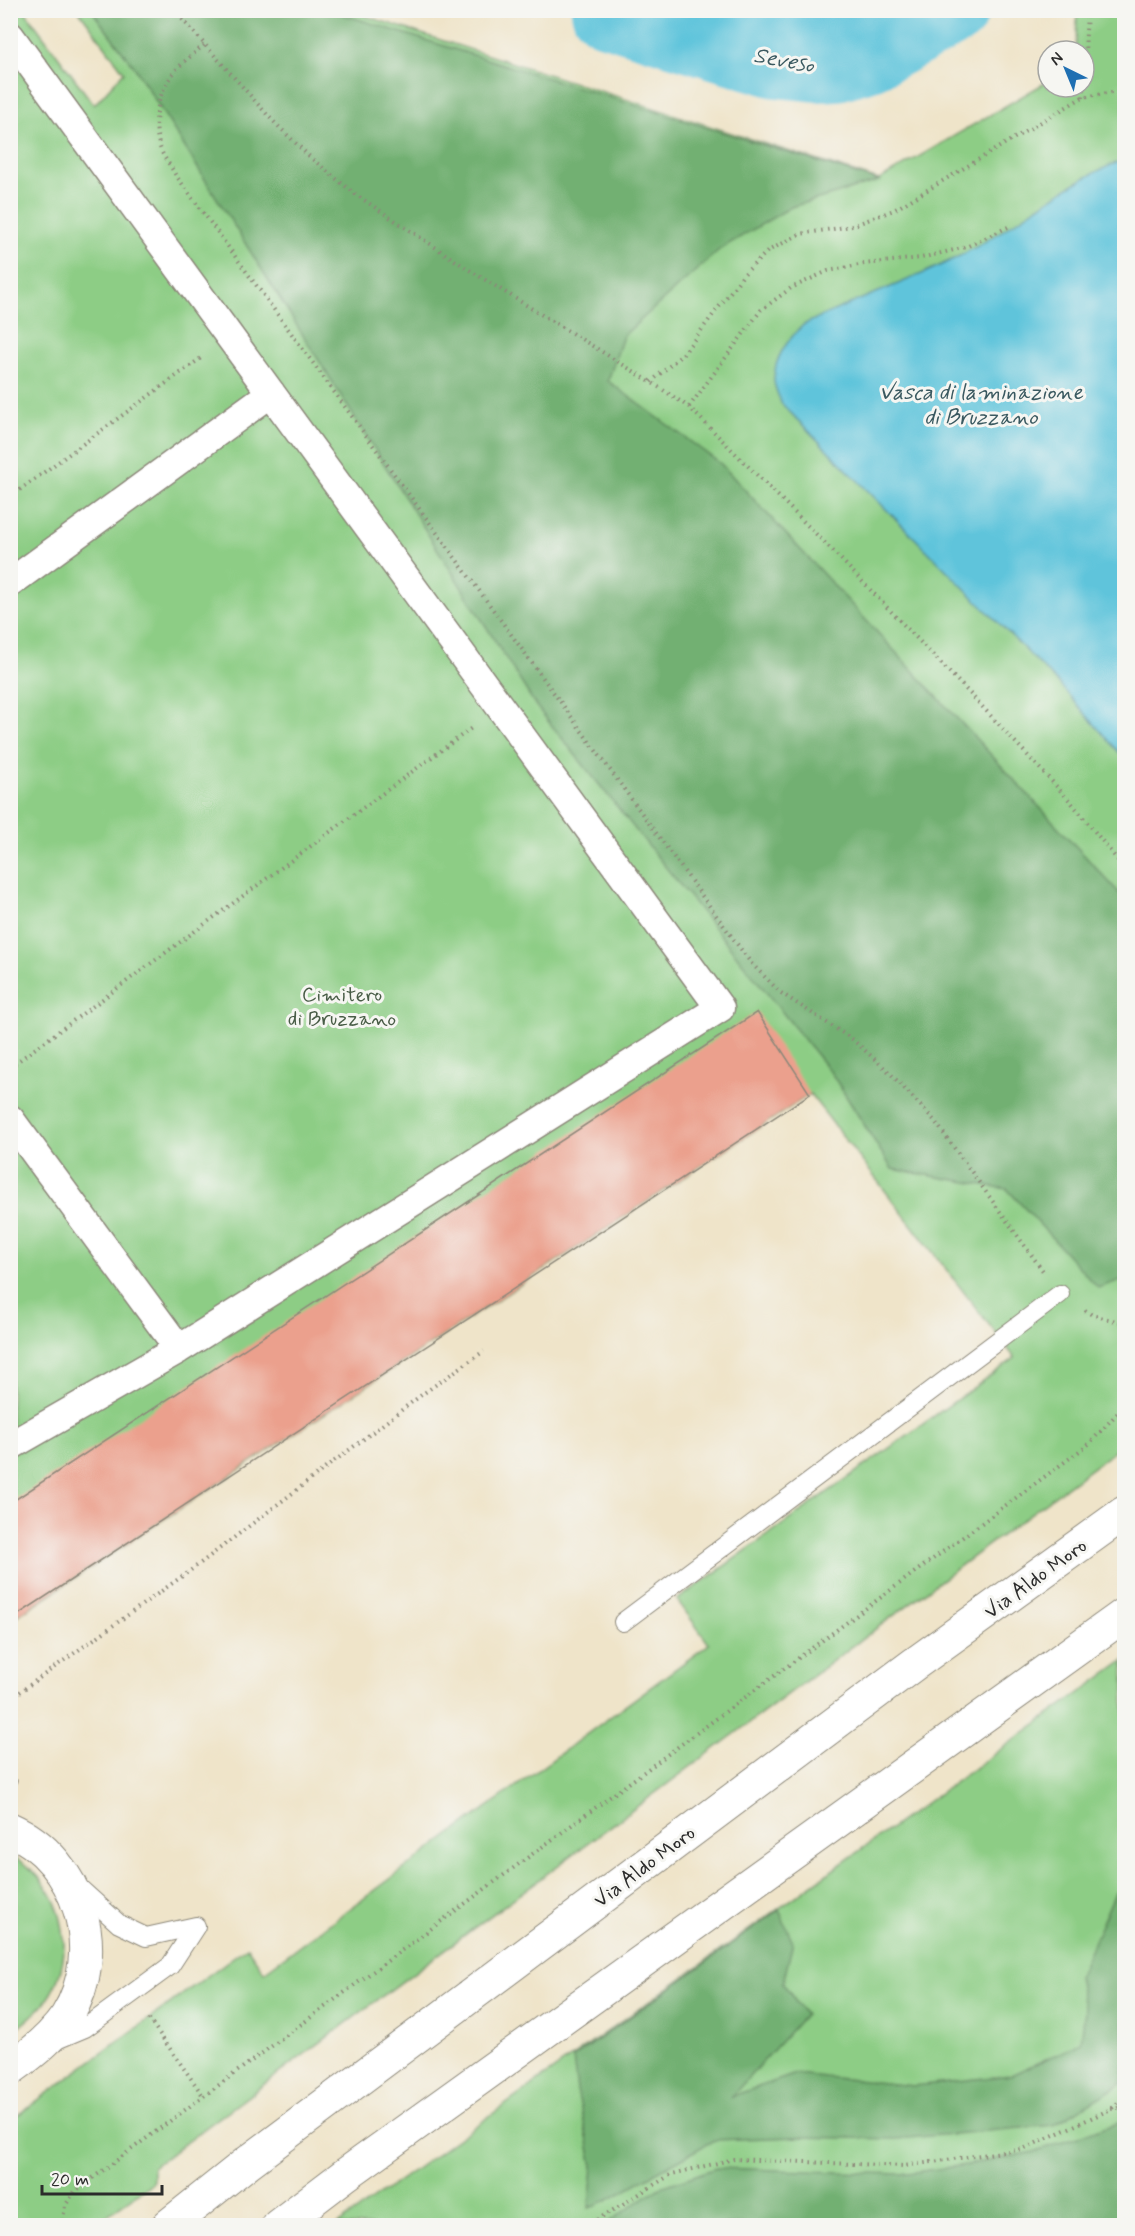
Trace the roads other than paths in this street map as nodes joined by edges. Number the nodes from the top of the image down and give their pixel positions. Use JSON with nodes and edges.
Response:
{"nodes":[{"id":1,"x":10,"y":36,"type":"edge"},
{"id":2,"x":271,"y":393,"type":"junction"},
{"id":3,"x":10,"y":583,"type":"edge"},
{"id":4,"x":10,"y":1119,"type":"edge"},
{"id":5,"x":1060,"y":1294,"type":"road end"},
{"id":6,"x":179,"y":1349,"type":"junction"},
{"id":7,"x":10,"y":1446,"type":"edge"},
{"id":8,"x":1125,"y":1514,"type":"edge"},
{"id":9,"x":1125,"y":1614,"type":"edge"},
{"id":10,"x":623,"y":1622,"type":"dead end"},
{"id":11,"x":10,"y":1829,"type":"edge"},
{"id":12,"x":64,"y":1874,"type":"junction"},
{"id":13,"x":21,"y":2061,"type":"edge"},
{"id":14,"x":168,"y":2226,"type":"edge"},
{"id":15,"x":278,"y":2226,"type":"edge"}],
"edges":[{"from":1,"to":2,"type":"street"},
{"from":2,"to":3,"type":"street"},
{"from":2,"to":6,"type":"street"},
{"from":4,"to":6,"type":"street"},
{"from":5,"to":10,"type":"lane"},
{"from":6,"to":7,"type":"street"},
{"from":8,"to":14,"type":"main road","name":"Via Aldo Moro"},
{"from":9,"to":15,"type":"main road"},
{"from":11,"to":12,"type":"main road"},
{"from":12,"to":13,"type":"main road"},
{"from":12,"to":13,"type":"lane"}]}
